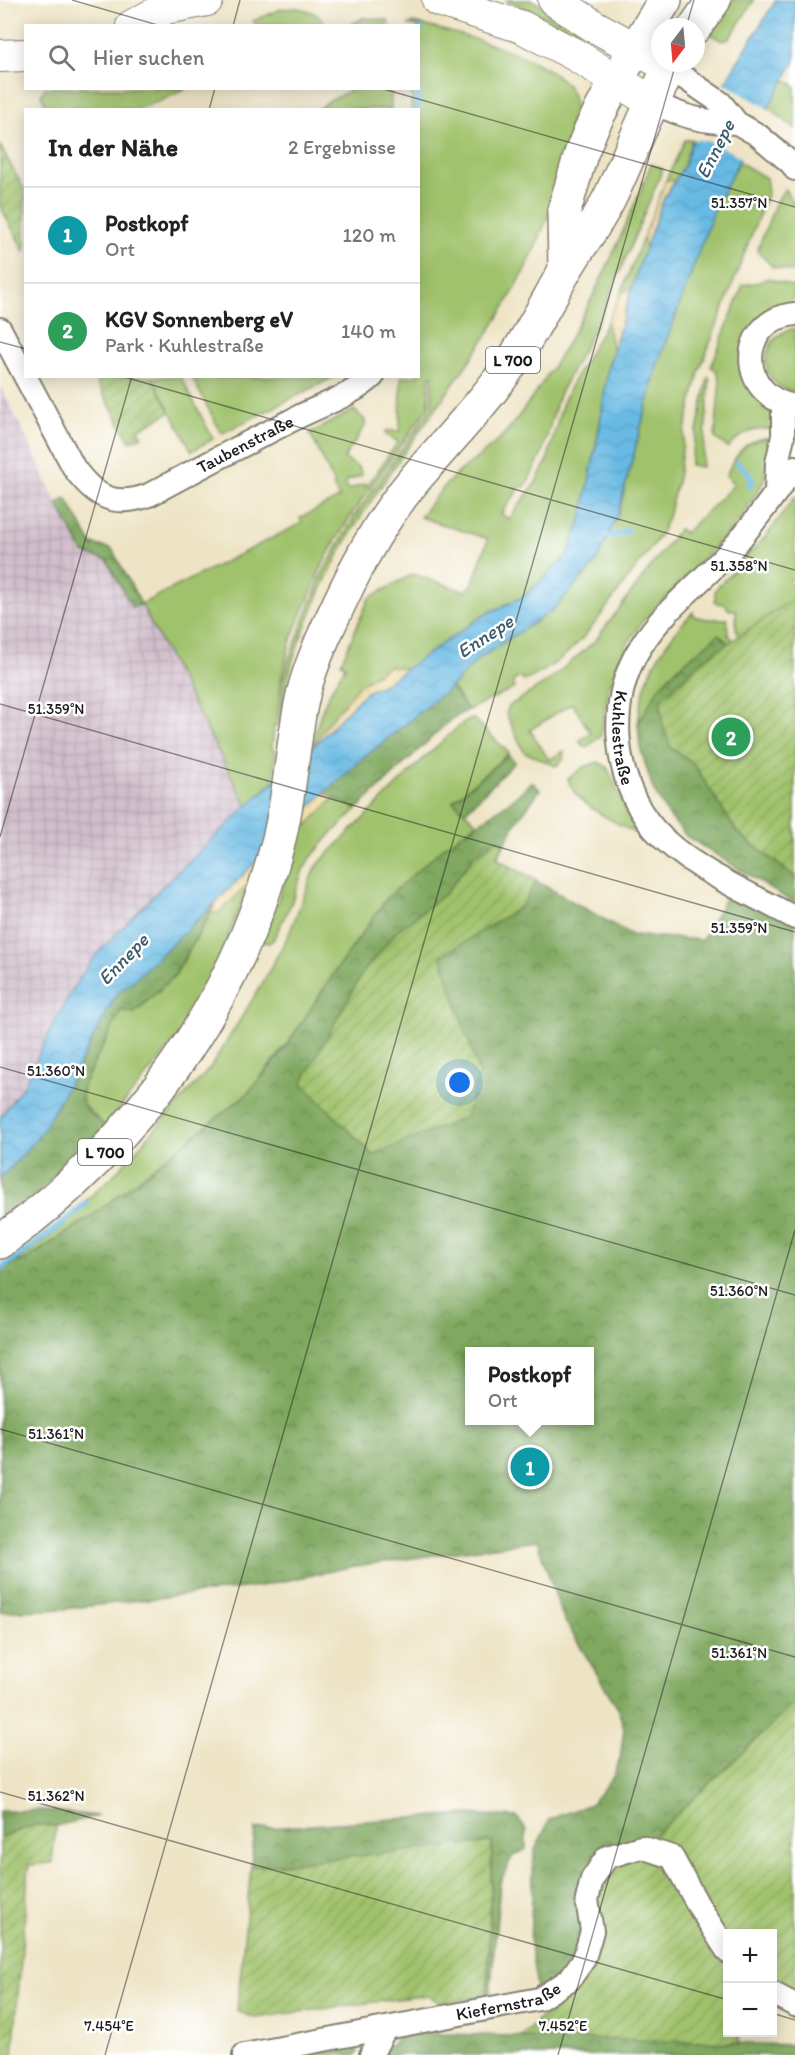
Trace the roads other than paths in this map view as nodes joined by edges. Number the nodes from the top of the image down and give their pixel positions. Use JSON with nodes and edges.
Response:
{"nodes":[{"id":1,"x":207,"y":0,"type":"edge"},
{"id":2,"x":438,"y":0,"type":"edge"},
{"id":3,"x":554,"y":0,"type":"edge"},
{"id":4,"x":665,"y":0,"type":"edge"},
{"id":5,"x":714,"y":0,"type":"edge"},
{"id":6,"x":170,"y":4,"type":"edge"},
{"id":7,"x":664,"y":18,"type":"edge"},
{"id":8,"x":701,"y":18,"type":"edge"},
{"id":9,"x":135,"y":24,"type":"edge"},
{"id":10,"x":24,"y":55,"type":"edge"},
{"id":11,"x":0,"y":56,"type":"edge"},
{"id":12,"x":651,"y":56,"type":"edge"},
{"id":13,"x":651,"y":65,"type":"edge"},
{"id":14,"x":658,"y":72,"type":"edge"},
{"id":15,"x":676,"y":72,"type":"edge"},
{"id":16,"x":616,"y":81,"type":"junction"},
{"id":17,"x":652,"y":102,"type":"junction"},
{"id":18,"x":737,"y":123,"type":"junction"},
{"id":19,"x":787,"y":161,"type":"edge"},
{"id":20,"x":565,"y":269,"type":"junction"},
{"id":21,"x":795,"y":314,"type":"edge"},
{"id":22,"x":0,"y":329,"type":"edge"},
{"id":23,"x":24,"y":374,"type":"edge"},
{"id":24,"x":26,"y":378,"type":"edge"},
{"id":25,"x":370,"y":378,"type":"edge"},
{"id":26,"x":789,"y":405,"type":"edge"},
{"id":27,"x":795,"y":467,"type":"edge"},
{"id":28,"x":776,"y":492,"type":"junction"},
{"id":29,"x":795,"y":918,"type":"edge"},
{"id":30,"x":0,"y":1242,"type":"edge"},
{"id":31,"x":723,"y":1944,"type":"edge"},
{"id":32,"x":777,"y":1996,"type":"edge"},
{"id":33,"x":795,"y":2005,"type":"edge"},
{"id":34,"x":384,"y":2029,"type":"junction"},
{"id":35,"x":244,"y":2055,"type":"edge"},
{"id":36,"x":370,"y":2055,"type":"edge"}],
"edges":[{"from":1,"to":6,"type":"main road"},
{"from":2,"to":16,"type":"main road"},
{"from":3,"to":12,"type":"main road"},
{"from":4,"to":7,"type":"main road"},
{"from":5,"to":8,"type":"main road"},
{"from":6,"to":9,"type":"main road"},
{"from":10,"to":11,"type":"main road"},
{"from":13,"to":16,"type":"main road"},
{"from":14,"to":17,"type":"main road"},
{"from":15,"to":18,"type":"street"},
{"from":16,"to":17,"type":"main road"},
{"from":16,"to":20,"type":"main road","number":"L 700"},
{"from":17,"to":18,"type":"street"},
{"from":17,"to":20,"type":"main road","number":"L 700"},
{"from":18,"to":19,"type":"street"},
{"from":20,"to":30,"type":"main road","number":"L 700"},
{"from":21,"to":26,"type":"street"},
{"from":22,"to":23,"type":"street","name":"Taubenstraße"},
{"from":24,"to":25,"type":"street","name":"Taubenstraße"},
{"from":26,"to":28,"type":"street"},
{"from":27,"to":28,"type":"street","name":"Kuhlestraße"},
{"from":28,"to":29,"type":"street","name":"Kuhlestraße"},
{"from":31,"to":34,"type":"street","name":"Kiefernstraße"},
{"from":32,"to":33,"type":"street"},
{"from":34,"to":35,"type":"street","name":"Kiefernstraße"},
{"from":34,"to":36,"type":"street"}]}
